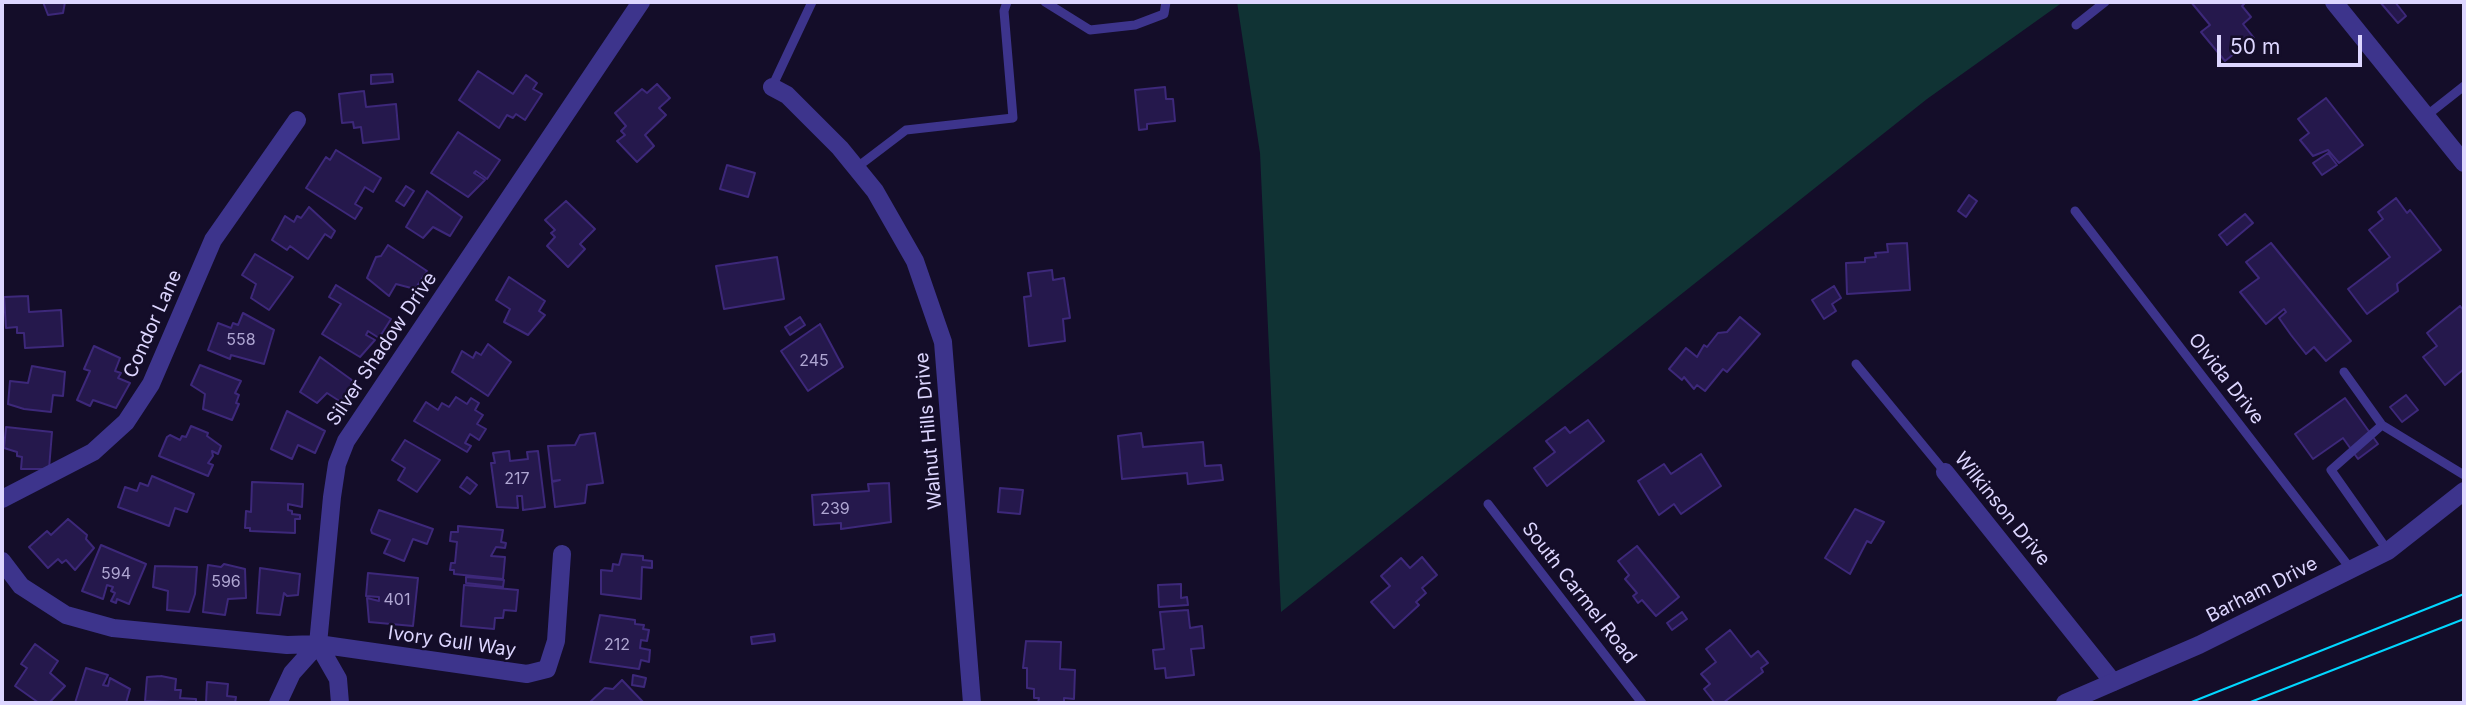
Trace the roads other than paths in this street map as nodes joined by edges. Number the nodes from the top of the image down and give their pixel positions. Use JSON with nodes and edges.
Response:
{"nodes":[{"id":1,"x":641,"y":2,"type":"edge"},
{"id":2,"x":812,"y":2,"type":"edge"},
{"id":3,"x":1007,"y":2,"type":"edge"},
{"id":4,"x":1045,"y":2,"type":"edge"},
{"id":5,"x":1166,"y":2,"type":"edge"},
{"id":6,"x":2105,"y":2,"type":"edge"},
{"id":7,"x":2334,"y":2,"type":"edge"},
{"id":8,"x":2076,"y":25,"type":"dead end"},
{"id":9,"x":2464,"y":86,"type":"edge"},
{"id":10,"x":772,"y":87,"type":"joint"},
{"id":11,"x":2426,"y":116,"type":"junction"},
{"id":12,"x":297,"y":120,"type":"dead end"},
{"id":13,"x":2464,"y":163,"type":"edge"},
{"id":14,"x":856,"y":167,"type":"junction"},
{"id":15,"x":2075,"y":211,"type":"dead end"},
{"id":16,"x":1856,"y":364,"type":"dead end"},
{"id":17,"x":2344,"y":372,"type":"dead end"},
{"id":18,"x":2382,"y":425,"type":"junction"},
{"id":19,"x":1945,"y":472,"type":"joint"},
{"id":20,"x":2464,"y":475,"type":"edge"},
{"id":21,"x":2464,"y":491,"type":"edge"},
{"id":22,"x":2,"y":499,"type":"edge"},
{"id":23,"x":1488,"y":505,"type":"dead end"},
{"id":24,"x":2388,"y":551,"type":"junction"},
{"id":25,"x":562,"y":554,"type":"dead end"},
{"id":26,"x":2,"y":561,"type":"edge"},
{"id":27,"x":2350,"y":568,"type":"junction"},
{"id":28,"x":318,"y":644,"type":"junction"},
{"id":29,"x":2113,"y":682,"type":"junction"},
{"id":30,"x":278,"y":703,"type":"edge"},
{"id":31,"x":340,"y":703,"type":"edge"},
{"id":32,"x":972,"y":703,"type":"edge"},
{"id":33,"x":1642,"y":703,"type":"edge"},
{"id":34,"x":2065,"y":703,"type":"edge"}],
"edges":[{"from":1,"to":28,"type":"street","name":"Silver Shadow Drive"},
{"from":2,"to":10,"type":"lane"},
{"from":3,"to":14,"type":"lane"},
{"from":4,"to":5,"type":"lane"},
{"from":6,"to":8,"type":"lane"},
{"from":7,"to":11,"type":"street"},
{"from":9,"to":11,"type":"lane"},
{"from":10,"to":14,"type":"street","name":"Walnut Hills Drive"},
{"from":11,"to":13,"type":"street"},
{"from":12,"to":22,"type":"street","name":"Condor Lane"},
{"from":14,"to":32,"type":"street","name":"Walnut Hills Drive"},
{"from":15,"to":27,"type":"lane","name":"Olvida Drive"},
{"from":16,"to":19,"type":"lane","name":"Wilkinson Drive"},
{"from":17,"to":18,"type":"lane"},
{"from":18,"to":20,"type":"lane"},
{"from":18,"to":24,"type":"lane"},
{"from":19,"to":29,"type":"street","name":"Wilkinson Drive"},
{"from":21,"to":24,"type":"street","name":"Barham Drive"},
{"from":23,"to":33,"type":"lane","name":"South Carmel Road"},
{"from":24,"to":27,"type":"street","name":"Barham Drive"},
{"from":25,"to":28,"type":"street","name":"Ivory Gull Way"},
{"from":26,"to":28,"type":"street"},
{"from":27,"to":29,"type":"street","name":"Barham Drive"},
{"from":28,"to":30,"type":"street"},
{"from":28,"to":31,"type":"street"},
{"from":29,"to":34,"type":"street","name":"Barham Drive"}]}
